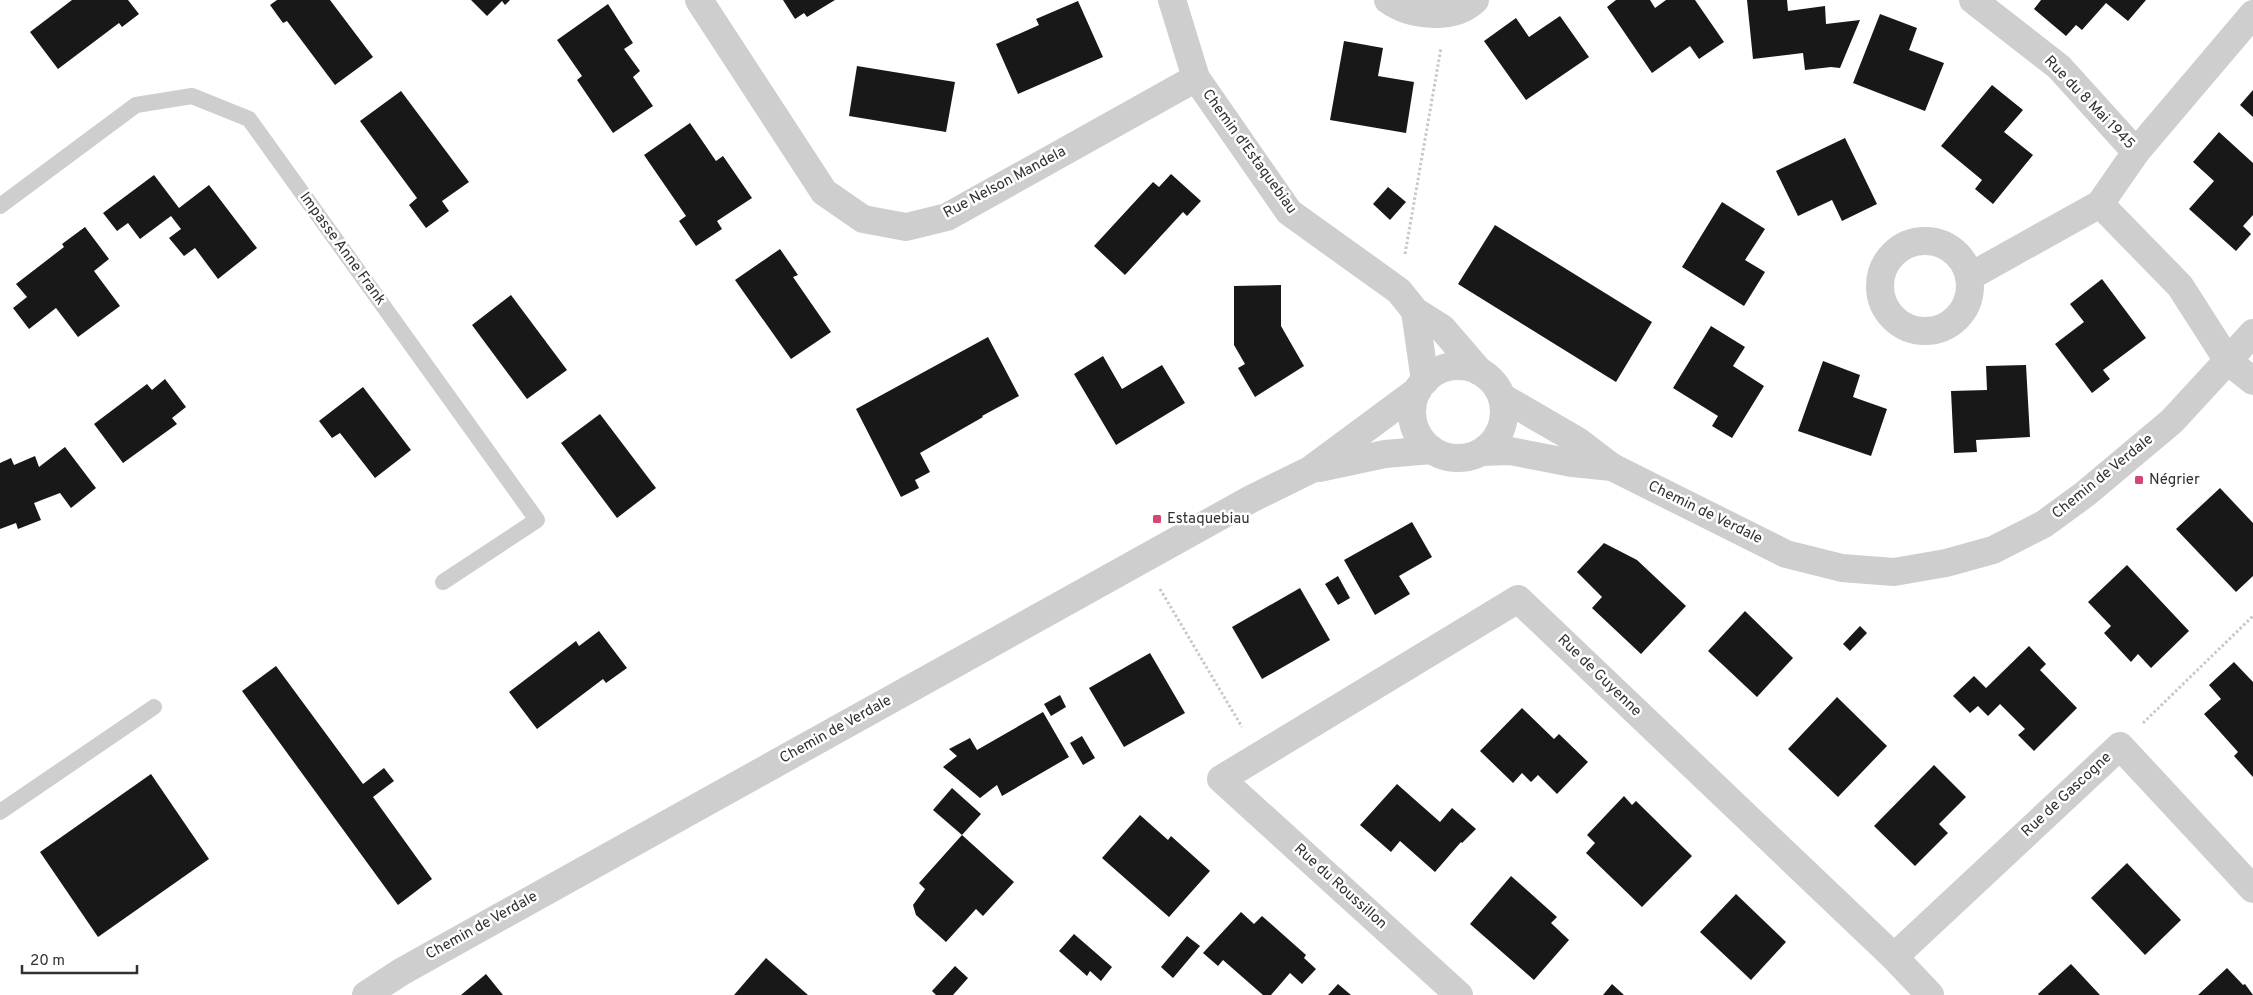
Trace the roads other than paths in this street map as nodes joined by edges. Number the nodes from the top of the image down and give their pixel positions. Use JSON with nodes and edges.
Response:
{"nodes":[{"id":1,"x":699,"y":0,"type":"edge"},
{"id":2,"x":1172,"y":0,"type":"edge"},
{"id":3,"x":1388,"y":0,"type":"edge"},
{"id":4,"x":1475,"y":0,"type":"edge"},
{"id":5,"x":1973,"y":0,"type":"edge"},
{"id":6,"x":2253,"y":14,"type":"edge"},
{"id":7,"x":1196,"y":78,"type":"junction"},
{"id":8,"x":2136,"y":152,"type":"junction"},
{"id":9,"x":2100,"y":204,"type":"junction"},
{"id":10,"x":0,"y":206,"type":"edge"},
{"id":11,"x":1969,"y":277,"type":"dead end"},
{"id":12,"x":1407,"y":301,"type":"junction"},
{"id":13,"x":2253,"y":333,"type":"edge"},
{"id":14,"x":2228,"y":361,"type":"junction"},
{"id":15,"x":1479,"y":371,"type":"junction"},
{"id":16,"x":2253,"y":381,"type":"edge"},
{"id":17,"x":1421,"y":385,"type":"junction"},
{"id":18,"x":1502,"y":397,"type":"junction"},
{"id":19,"x":1432,"y":450,"type":"junction"},
{"id":20,"x":1482,"y":452,"type":"junction"},
{"id":21,"x":1612,"y":467,"type":"junction"},
{"id":22,"x":1310,"y":470,"type":"junction"},
{"id":23,"x":443,"y":582,"type":"dead end"},
{"id":24,"x":154,"y":707,"type":"dead end"},
{"id":25,"x":1221,"y":779,"type":"joint"},
{"id":26,"x":0,"y":812,"type":"edge"},
{"id":27,"x":2253,"y":888,"type":"edge"},
{"id":28,"x":1894,"y":957,"type":"junction"},
{"id":29,"x":366,"y":995,"type":"edge"},
{"id":30,"x":1460,"y":995,"type":"edge"},
{"id":31,"x":1930,"y":995,"type":"edge"}],
"edges":[{"from":1,"to":7,"type":"street","name":"Rue Nelson Mandela"},
{"from":2,"to":7,"type":"street","name":"Chemin d'Estaquebiau"},
{"from":3,"to":4,"type":"street"},
{"from":5,"to":8,"type":"street","name":"Rue du 8 Mai 1945"},
{"from":6,"to":8,"type":"street"},
{"from":7,"to":12,"type":"street","name":"Chemin d'Estaquebiau"},
{"from":8,"to":9,"type":"street","name":"Rue du 8 Mai 1945"},
{"from":9,"to":11,"type":"street"},
{"from":9,"to":14,"type":"street"},
{"from":10,"to":23,"type":"lane","name":"Impasse Anne Frank"},
{"from":12,"to":15,"type":"street","name":"Chemin d'Estaquebiau"},
{"from":12,"to":17,"type":"street"},
{"from":13,"to":14,"type":"street","name":"Chemin de Verdale"},
{"from":14,"to":16,"type":"street"},
{"from":14,"to":21,"type":"street","name":"Chemin de Verdale"},
{"from":15,"to":17,"type":"street","name":"Chemin de Verdale"},
{"from":15,"to":18,"type":"street","name":"Chemin de Verdale"},
{"from":17,"to":19,"type":"street"},
{"from":17,"to":22,"type":"street","name":"Chemin de Verdale"},
{"from":18,"to":20,"type":"street"},
{"from":18,"to":21,"type":"street","name":"Chemin de Verdale"},
{"from":19,"to":20,"type":"street","name":"Chemin de Verdale"},
{"from":19,"to":22,"type":"street","name":"Chemin de Verdale"},
{"from":20,"to":21,"type":"street","name":"Chemin de Verdale"},
{"from":22,"to":29,"type":"street","name":"Chemin de Verdale"},
{"from":24,"to":26,"type":"lane"},
{"from":25,"to":28,"type":"street","name":"Rue de Guyenne"},
{"from":25,"to":30,"type":"street","name":"Rue du Roussillon"},
{"from":27,"to":28,"type":"street","name":"Rue de Gascogne"},
{"from":28,"to":31,"type":"street","name":"Rue de Guyenne"}]}
